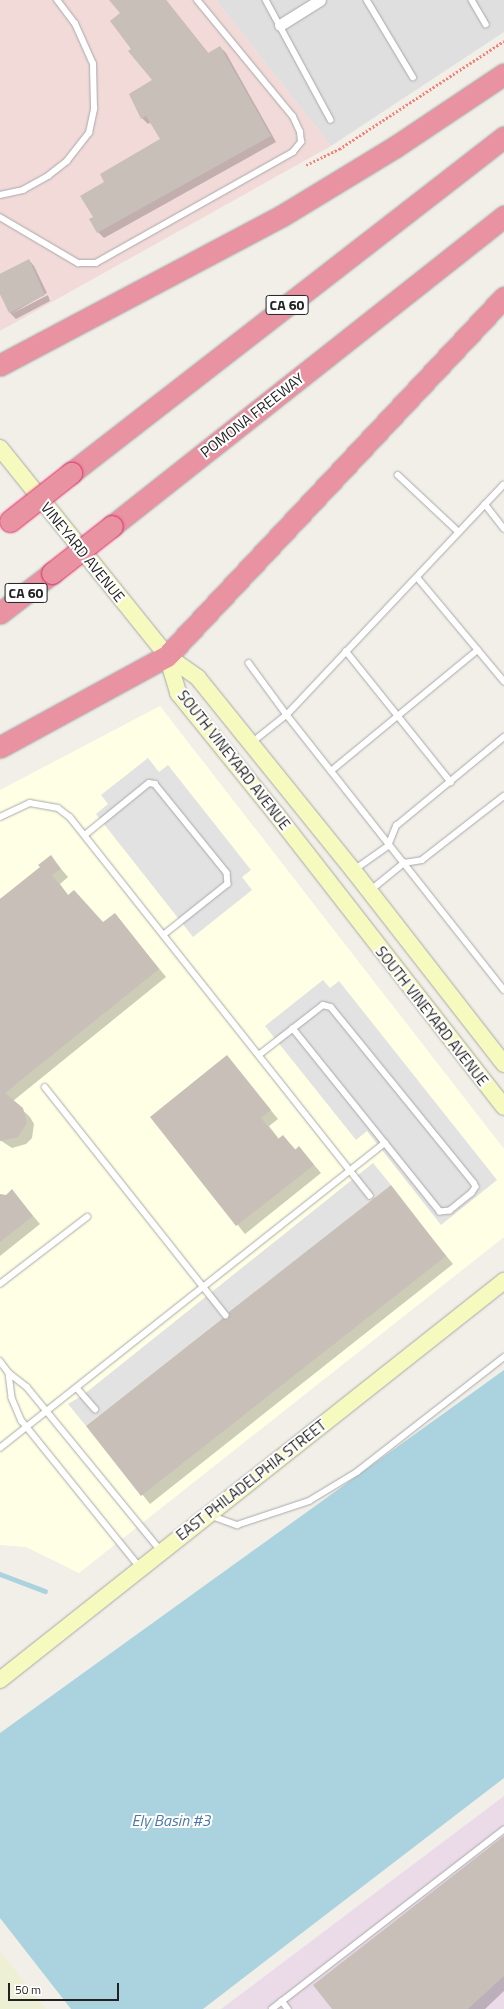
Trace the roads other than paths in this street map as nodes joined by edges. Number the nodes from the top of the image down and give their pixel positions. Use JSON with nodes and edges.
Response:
{"nodes":[{"id":1,"x":57,"y":0,"type":"edge"},
{"id":2,"x":197,"y":0,"type":"edge"},
{"id":3,"x":266,"y":0,"type":"edge"},
{"id":4,"x":320,"y":0,"type":"edge"},
{"id":5,"x":367,"y":0,"type":"edge"},
{"id":6,"x":472,"y":0,"type":"edge"},
{"id":7,"x":486,"y":24,"type":"dead end"},
{"id":8,"x":280,"y":25,"type":"junction"},
{"id":9,"x":504,"y":74,"type":"edge"},
{"id":10,"x":413,"y":77,"type":"dead end"},
{"id":11,"x":331,"y":120,"type":"dead end"},
{"id":12,"x":504,"y":137,"type":"edge"},
{"id":13,"x":0,"y":195,"type":"edge"},
{"id":14,"x":504,"y":216,"type":"edge"},
{"id":15,"x":0,"y":217,"type":"edge"},
{"id":16,"x":504,"y":297,"type":"edge"},
{"id":17,"x":0,"y":365,"type":"edge"},
{"id":18,"x":0,"y":448,"type":"edge"},
{"id":19,"x":398,"y":475,"type":"dead end"},
{"id":20,"x":504,"y":485,"type":"edge"},
{"id":21,"x":485,"y":504,"type":"junction"},
{"id":22,"x":5,"y":525,"type":"edge"},
{"id":23,"x":504,"y":528,"type":"edge"},
{"id":24,"x":459,"y":532,"type":"junction"},
{"id":25,"x":417,"y":577,"type":"junction"},
{"id":26,"x":0,"y":613,"type":"edge"},
{"id":27,"x":478,"y":650,"type":"junction"},
{"id":28,"x":346,"y":652,"type":"junction"},
{"id":29,"x":167,"y":656,"type":"junction"},
{"id":30,"x":249,"y":663,"type":"dead end"},
{"id":31,"x":504,"y":681,"type":"edge"},
{"id":32,"x":287,"y":715,"type":"junction"},
{"id":33,"x":398,"y":715,"type":"junction"},
{"id":34,"x":504,"y":737,"type":"edge"},
{"id":35,"x":251,"y":744,"type":"junction"},
{"id":36,"x":0,"y":748,"type":"edge"},
{"id":37,"x":331,"y":771,"type":"junction"},
{"id":38,"x":451,"y":782,"type":"junction"},
{"id":39,"x":504,"y":796,"type":"edge"},
{"id":40,"x":0,"y":817,"type":"edge"},
{"id":41,"x":85,"y":835,"type":"junction"},
{"id":42,"x":388,"y":846,"type":"junction"},
{"id":43,"x":404,"y":863,"type":"junction"},
{"id":44,"x":353,"y":870,"type":"junction"},
{"id":45,"x":369,"y":892,"type":"junction"},
{"id":46,"x":164,"y":935,"type":"junction"},
{"id":47,"x":504,"y":990,"type":"edge"},
{"id":48,"x":293,"y":1029,"type":"junction"},
{"id":49,"x":259,"y":1055,"type":"junction"},
{"id":50,"x":504,"y":1064,"type":"edge"},
{"id":51,"x":45,"y":1087,"type":"dead end"},
{"id":52,"x":504,"y":1107,"type":"edge"},
{"id":53,"x":385,"y":1143,"type":"junction"},
{"id":54,"x":350,"y":1170,"type":"junction"},
{"id":55,"x":370,"y":1196,"type":"dead end"},
{"id":56,"x":87,"y":1217,"type":"dead end"},
{"id":57,"x":504,"y":1281,"type":"edge"},
{"id":58,"x":0,"y":1284,"type":"edge"},
{"id":59,"x":203,"y":1287,"type":"junction"},
{"id":60,"x":226,"y":1315,"type":"dead end"},
{"id":61,"x":504,"y":1357,"type":"edge"},
{"id":62,"x":0,"y":1361,"type":"edge"},
{"id":63,"x":9,"y":1373,"type":"junction"},
{"id":64,"x":77,"y":1388,"type":"junction"},
{"id":65,"x":95,"y":1409,"type":"dead end"},
{"id":66,"x":46,"y":1411,"type":"junction"},
{"id":67,"x":27,"y":1426,"type":"junction"},
{"id":68,"x":0,"y":1448,"type":"edge"},
{"id":69,"x":208,"y":1514,"type":"junction"},
{"id":70,"x":161,"y":1551,"type":"junction"},
{"id":71,"x":140,"y":1568,"type":"junction"},
{"id":72,"x":0,"y":1680,"type":"edge"},
{"id":73,"x":504,"y":1830,"type":"edge"},
{"id":74,"x":282,"y":2001,"type":"junction"},
{"id":75,"x":272,"y":2009,"type":"edge"},
{"id":76,"x":288,"y":2009,"type":"edge"}],
"edges":[{"from":1,"to":13,"type":"lane"},
{"from":2,"to":15,"type":"lane"},
{"from":3,"to":8,"type":"lane"},
{"from":4,"to":8,"type":"street"},
{"from":5,"to":10,"type":"lane"},
{"from":6,"to":7,"type":"lane"},
{"from":8,"to":11,"type":"lane"},
{"from":9,"to":17,"type":"highway"},
{"from":12,"to":22,"type":"highway","number":"CA 60","bridge":true},
{"from":14,"to":26,"type":"highway","name":"POMONA FREEWAY","number":"CA 60","bridge":true},
{"from":16,"to":29,"type":"highway"},
{"from":18,"to":29,"type":"main road","name":"VINEYARD AVENUE"},
{"from":19,"to":24,"type":"lane"},
{"from":20,"to":21,"type":"lane"},
{"from":21,"to":23,"type":"lane"},
{"from":21,"to":24,"type":"lane"},
{"from":24,"to":25,"type":"lane"},
{"from":25,"to":27,"type":"lane"},
{"from":25,"to":28,"type":"lane"},
{"from":27,"to":31,"type":"lane"},
{"from":27,"to":33,"type":"lane"},
{"from":28,"to":32,"type":"lane"},
{"from":28,"to":33,"type":"lane"},
{"from":29,"to":35,"type":"main road","name":"SOUTH VINEYARD AVENUE"},
{"from":29,"to":36,"type":"highway"},
{"from":29,"to":52,"type":"main road","name":"SOUTH VINEYARD AVENUE"},
{"from":30,"to":32,"type":"lane"},
{"from":32,"to":35,"type":"lane"},
{"from":32,"to":37,"type":"lane"},
{"from":33,"to":37,"type":"lane"},
{"from":33,"to":38,"type":"lane"},
{"from":34,"to":38,"type":"lane"},
{"from":35,"to":44,"type":"main road","name":"SOUTH VINEYARD AVENUE"},
{"from":37,"to":42,"type":"lane"},
{"from":38,"to":42,"type":"lane"},
{"from":39,"to":43,"type":"lane"},
{"from":40,"to":41,"type":"lane"},
{"from":41,"to":46,"type":"lane"},
{"from":41,"to":46,"type":"lane"},
{"from":42,"to":43,"type":"lane"},
{"from":42,"to":44,"type":"lane"},
{"from":43,"to":45,"type":"lane"},
{"from":43,"to":47,"type":"lane"},
{"from":44,"to":45,"type":"main road","name":"SOUTH VINEYARD AVENUE"},
{"from":45,"to":50,"type":"main road","name":"SOUTH VINEYARD AVENUE"},
{"from":46,"to":49,"type":"lane"},
{"from":48,"to":49,"type":"lane"},
{"from":48,"to":53,"type":"lane"},
{"from":48,"to":53,"type":"lane"},
{"from":49,"to":54,"type":"lane"},
{"from":51,"to":59,"type":"lane"},
{"from":53,"to":54,"type":"lane"},
{"from":54,"to":55,"type":"lane"},
{"from":54,"to":59,"type":"lane"},
{"from":56,"to":58,"type":"lane"},
{"from":57,"to":69,"type":"main road","name":"EAST PHILADELPHIA STREET"},
{"from":59,"to":60,"type":"lane"},
{"from":59,"to":64,"type":"lane"},
{"from":61,"to":69,"type":"lane"},
{"from":62,"to":63,"type":"lane"},
{"from":63,"to":66,"type":"lane"},
{"from":63,"to":67,"type":"lane"},
{"from":64,"to":65,"type":"lane"},
{"from":64,"to":66,"type":"lane"},
{"from":66,"to":67,"type":"lane"},
{"from":66,"to":70,"type":"lane"},
{"from":67,"to":68,"type":"lane"},
{"from":67,"to":71,"type":"lane"},
{"from":69,"to":70,"type":"main road","name":"EAST PHILADELPHIA STREET"},
{"from":70,"to":71,"type":"main road","name":"EAST PHILADELPHIA STREET"},
{"from":71,"to":72,"type":"main road","name":"EAST PHILADELPHIA STREET"},
{"from":73,"to":74,"type":"lane"},
{"from":74,"to":75,"type":"lane"},
{"from":74,"to":76,"type":"lane"}]}
